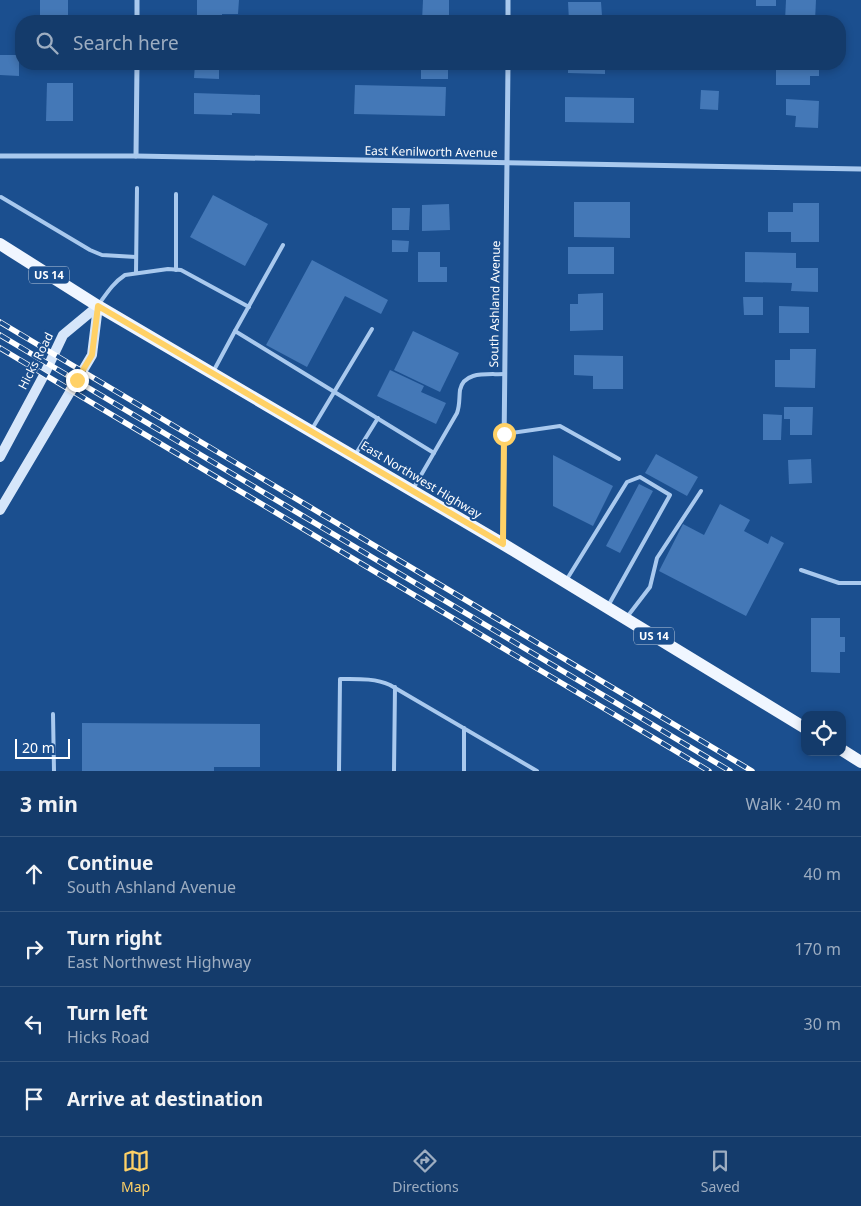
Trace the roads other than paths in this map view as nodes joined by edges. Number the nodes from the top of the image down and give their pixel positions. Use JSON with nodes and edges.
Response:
{"nodes":[{"id":1,"x":137,"y":0,"type":"edge"},
{"id":2,"x":508,"y":0,"type":"edge"},
{"id":3,"x":137,"y":15,"type":"edge"},
{"id":4,"x":508,"y":15,"type":"edge"},
{"id":5,"x":137,"y":70,"type":"edge"},
{"id":6,"x":508,"y":70,"type":"edge"},
{"id":7,"x":0,"y":156,"type":"edge"},
{"id":8,"x":136,"y":156,"type":"junction"},
{"id":9,"x":507,"y":163,"type":"junction"},
{"id":10,"x":861,"y":169,"type":"edge"},
{"id":11,"x":137,"y":188,"type":"dead end"},
{"id":12,"x":176,"y":194,"type":"dead end"},
{"id":13,"x":1,"y":197,"type":"edge"},
{"id":14,"x":0,"y":244,"type":"edge"},
{"id":15,"x":284,"y":245,"type":"dead end"},
{"id":16,"x":136,"y":257,"type":"junction"},
{"id":17,"x":176,"y":270,"type":"junction"},
{"id":18,"x":136,"y":273,"type":"junction"},
{"id":19,"x":98,"y":306,"type":"junction"},
{"id":20,"x":249,"y":307,"type":"junction"},
{"id":21,"x":372,"y":329,"type":"dead end"},
{"id":22,"x":235,"y":331,"type":"junction"},
{"id":23,"x":212,"y":373,"type":"junction"},
{"id":24,"x":505,"y":374,"type":"junction"},
{"id":25,"x":334,"y":392,"type":"junction"},
{"id":26,"x":378,"y":418,"type":"junction"},
{"id":27,"x":311,"y":431,"type":"junction"},
{"id":28,"x":504,"y":434,"type":"junction"},
{"id":29,"x":434,"y":453,"type":"junction"},
{"id":30,"x":0,"y":456,"type":"edge"},
{"id":31,"x":354,"y":457,"type":"junction"},
{"id":32,"x":620,"y":458,"type":"dead end"},
{"id":33,"x":412,"y":491,"type":"junction"},
{"id":34,"x":700,"y":491,"type":"dead end"},
{"id":35,"x":0,"y":510,"type":"edge"},
{"id":36,"x":503,"y":544,"type":"junction"},
{"id":37,"x":801,"y":570,"type":"dead end"},
{"id":38,"x":565,"y":582,"type":"junction"},
{"id":39,"x":861,"y":584,"type":"edge"},
{"id":40,"x":607,"y":608,"type":"junction"},
{"id":41,"x":626,"y":619,"type":"junction"},
{"id":42,"x":395,"y":687,"type":"junction"},
{"id":43,"x":53,"y":714,"type":"dead end"},
{"id":44,"x":801,"y":726,"type":"edge"},
{"id":45,"x":464,"y":728,"type":"junction"},
{"id":46,"x":846,"y":753,"type":"edge"},
{"id":47,"x":861,"y":762,"type":"edge"},
{"id":48,"x":54,"y":771,"type":"edge"},
{"id":49,"x":339,"y":771,"type":"edge"},
{"id":50,"x":394,"y":771,"type":"edge"},
{"id":51,"x":464,"y":771,"type":"edge"},
{"id":52,"x":536,"y":771,"type":"edge"}],
"edges":[{"from":1,"to":3,"type":"street"},
{"from":2,"to":4,"type":"street"},
{"from":5,"to":8,"type":"street"},
{"from":6,"to":9,"type":"street","name":"South Ashland Avenue"},
{"from":7,"to":8,"type":"street","name":"East Kenilworth Avenue"},
{"from":8,"to":9,"type":"street","name":"East Kenilworth Avenue"},
{"from":9,"to":10,"type":"street","name":"East Kenilworth Avenue"},
{"from":9,"to":24,"type":"street","name":"South Ashland Avenue"},
{"from":11,"to":16,"type":"lane"},
{"from":12,"to":17,"type":"lane"},
{"from":13,"to":16,"type":"lane"},
{"from":14,"to":19,"type":"main road","number":"US 14"},
{"from":15,"to":20,"type":"lane"},
{"from":16,"to":18,"type":"lane"},
{"from":17,"to":18,"type":"lane"},
{"from":17,"to":20,"type":"lane"},
{"from":18,"to":19,"type":"lane"},
{"from":19,"to":23,"type":"main road","name":"East Northwest Highway","number":"US 14"},
{"from":19,"to":30,"type":"main road","name":"Hicks Road"},
{"from":19,"to":35,"type":"main road"},
{"from":20,"to":22,"type":"lane"},
{"from":21,"to":25,"type":"lane"},
{"from":22,"to":23,"type":"lane"},
{"from":22,"to":25,"type":"lane"},
{"from":23,"to":27,"type":"main road","name":"East Northwest Highway","number":"US 14"},
{"from":24,"to":28,"type":"street","name":"South Ashland Avenue"},
{"from":24,"to":29,"type":"lane"},
{"from":25,"to":26,"type":"lane"},
{"from":25,"to":27,"type":"lane"},
{"from":26,"to":29,"type":"lane"},
{"from":26,"to":31,"type":"lane"},
{"from":27,"to":31,"type":"main road","name":"East Northwest Highway","number":"US 14"},
{"from":28,"to":32,"type":"lane"},
{"from":28,"to":36,"type":"street","name":"South Ashland Avenue"},
{"from":29,"to":33,"type":"lane"},
{"from":31,"to":33,"type":"main road","name":"East Northwest Highway","number":"US 14"},
{"from":33,"to":36,"type":"main road","name":"East Northwest Highway","number":"US 14"},
{"from":34,"to":41,"type":"lane"},
{"from":36,"to":38,"type":"main road","name":"East Northwest Highway","number":"US 14"},
{"from":37,"to":39,"type":"lane"},
{"from":38,"to":40,"type":"main road","name":"East Northwest Highway","number":"US 14"},
{"from":38,"to":40,"type":"lane"},
{"from":40,"to":41,"type":"main road","name":"East Northwest Highway","number":"US 14"},
{"from":41,"to":44,"type":"main road","name":"East Northwest Highway","number":"US 14"},
{"from":42,"to":45,"type":"lane"},
{"from":42,"to":49,"type":"lane"},
{"from":42,"to":50,"type":"lane"},
{"from":43,"to":48,"type":"lane"},
{"from":45,"to":51,"type":"lane"},
{"from":45,"to":52,"type":"lane"},
{"from":46,"to":47,"type":"main road"}]}
